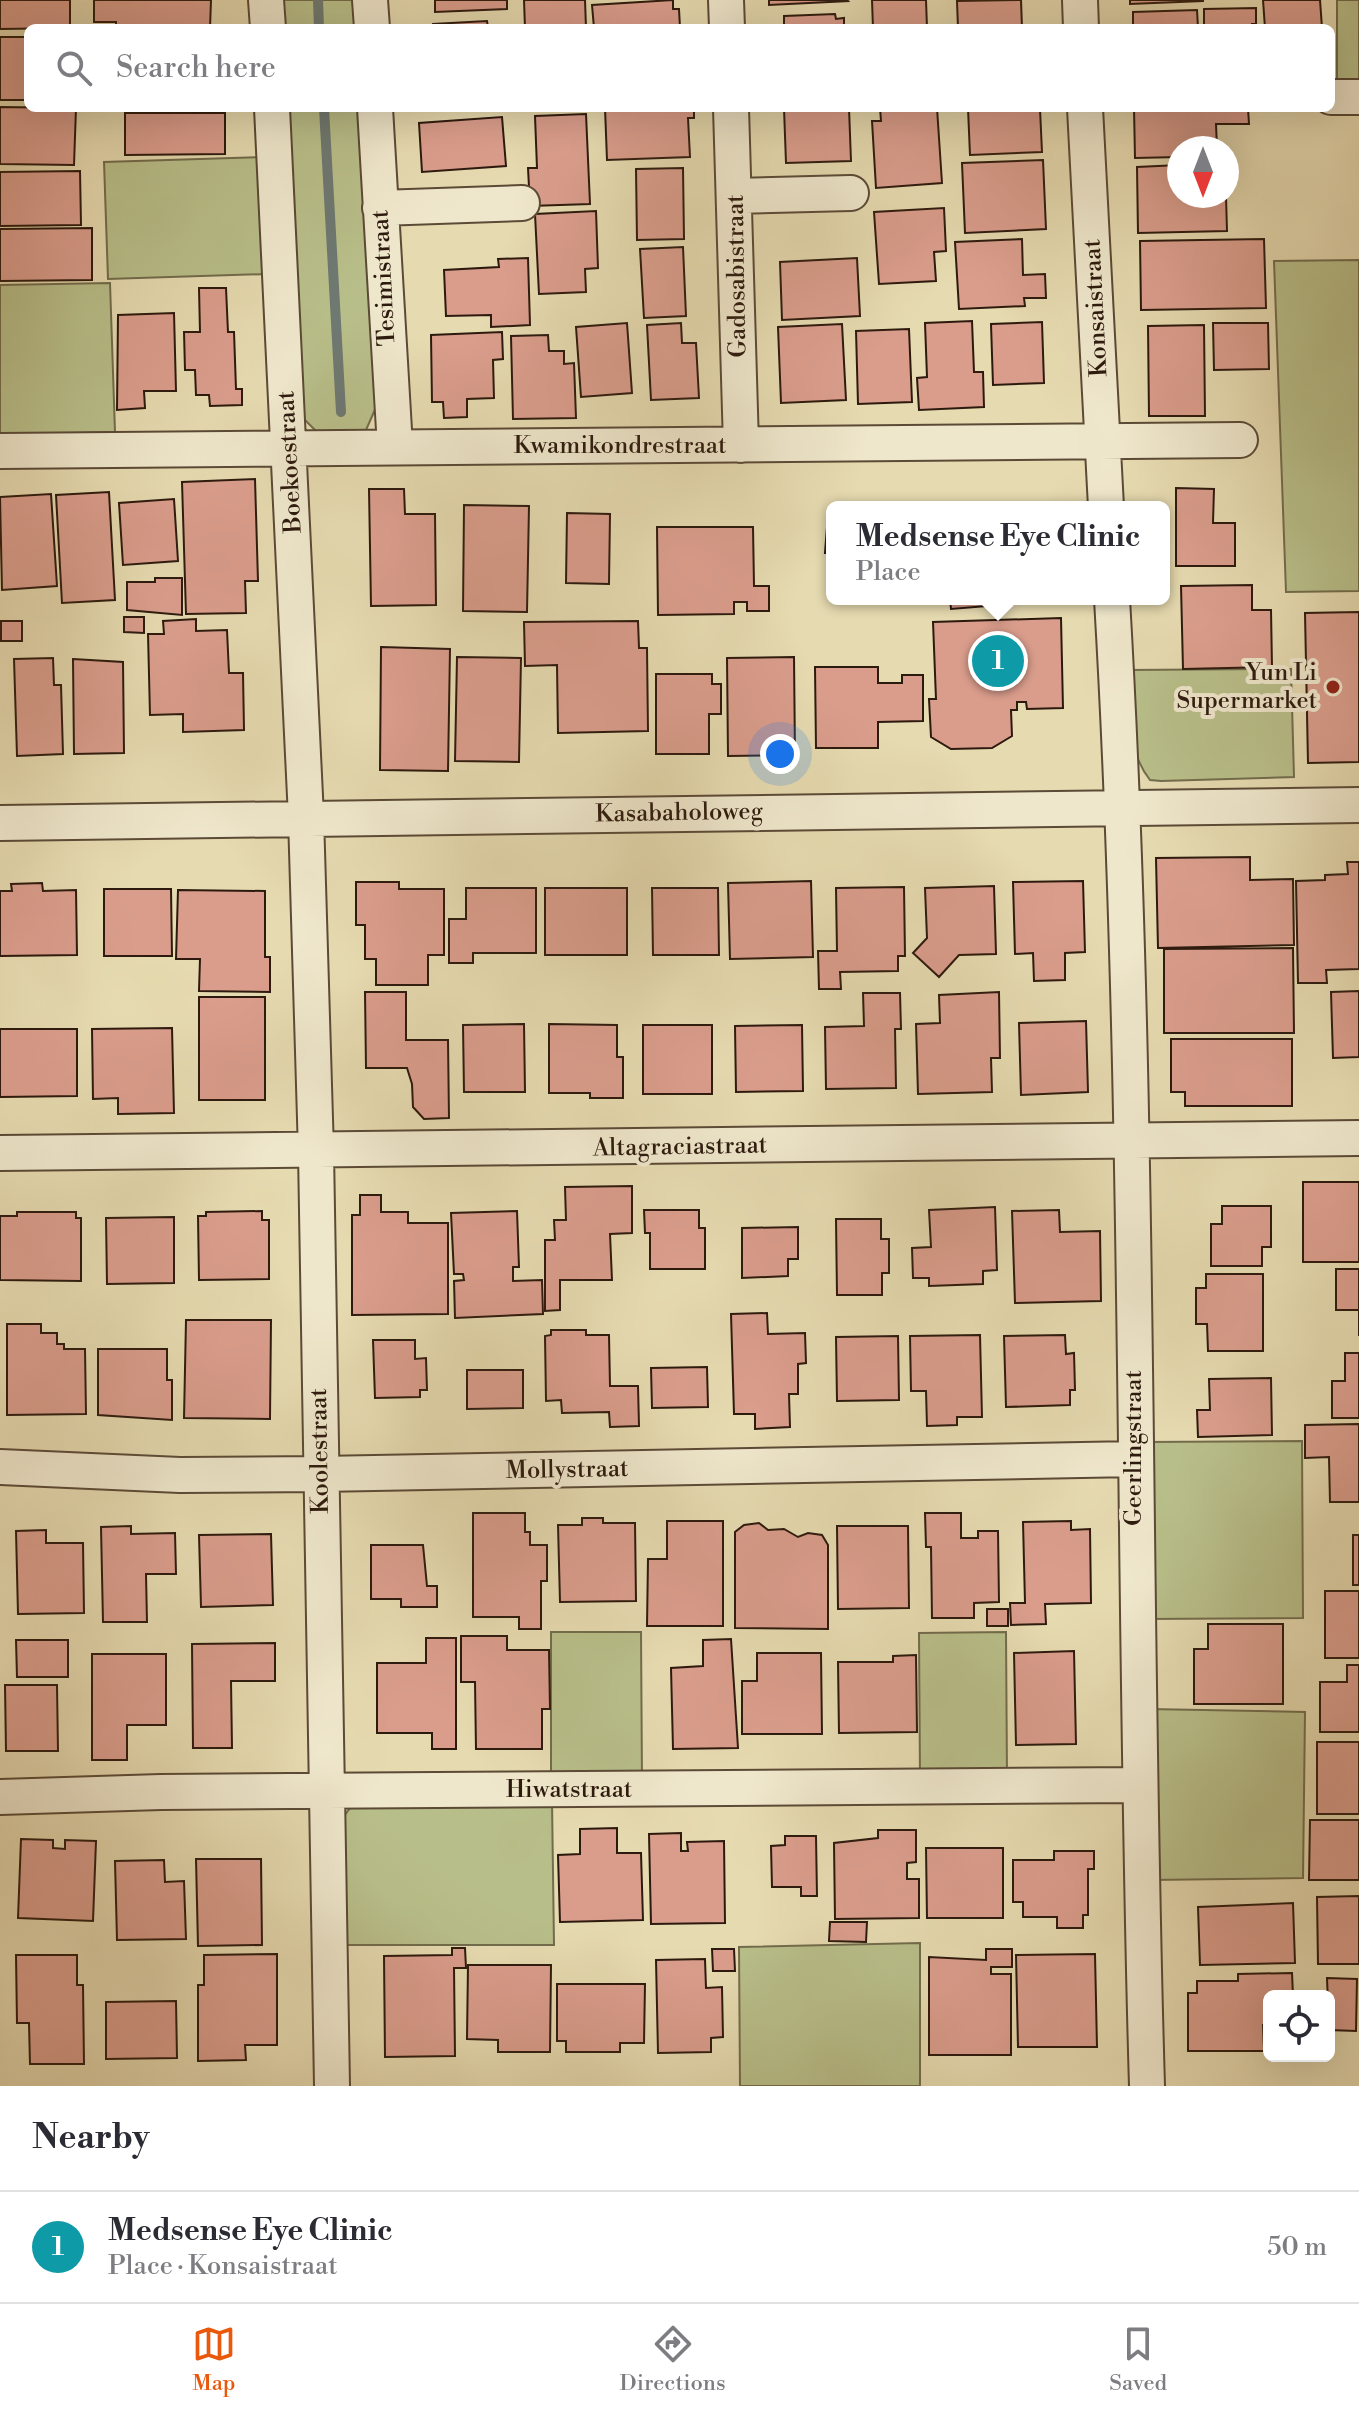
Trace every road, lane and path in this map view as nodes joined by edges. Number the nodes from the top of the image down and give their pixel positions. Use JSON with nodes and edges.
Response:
{"nodes":[{"id":1,"x":266,"y":0,"type":"edge"},
{"id":2,"x":370,"y":0,"type":"edge"},
{"id":3,"x":726,"y":0,"type":"edge"},
{"id":4,"x":1080,"y":0,"type":"edge"},
{"id":5,"x":268,"y":24,"type":"edge"},
{"id":6,"x":372,"y":24,"type":"edge"},
{"id":7,"x":727,"y":24,"type":"edge"},
{"id":8,"x":1081,"y":24,"type":"edge"},
{"id":9,"x":1335,"y":97,"type":"edge"},
{"id":10,"x":1359,"y":97,"type":"edge"},
{"id":11,"x":272,"y":112,"type":"edge"},
{"id":12,"x":375,"y":112,"type":"edge"},
{"id":13,"x":731,"y":112,"type":"edge"},
{"id":14,"x":1085,"y":112,"type":"edge"},
{"id":15,"x":851,"y":193,"type":"dead end"},
{"id":16,"x":735,"y":196,"type":"junction"},
{"id":17,"x":522,"y":203,"type":"dead end"},
{"id":18,"x":380,"y":208,"type":"junction"},
{"id":19,"x":1240,"y":440,"type":"dead end"},
{"id":20,"x":1102,"y":443,"type":"junction"},
{"id":21,"x":741,"y":445,"type":"junction"},
{"id":22,"x":395,"y":447,"type":"junction"},
{"id":23,"x":289,"y":448,"type":"junction"},
{"id":24,"x":0,"y":451,"type":"edge"},
{"id":25,"x":1106,"y":501,"type":"edge"},
{"id":26,"x":1112,"y":605,"type":"edge"},
{"id":27,"x":1359,"y":805,"type":"edge"},
{"id":28,"x":1124,"y":809,"type":"junction"},
{"id":29,"x":306,"y":817,"type":"junction"},
{"id":30,"x":0,"y":823,"type":"edge"},
{"id":31,"x":1359,"y":1138,"type":"edge"},
{"id":32,"x":1133,"y":1140,"type":"junction"},
{"id":33,"x":316,"y":1152,"type":"junction"},
{"id":34,"x":0,"y":1153,"type":"edge"},
{"id":35,"x":1134,"y":1459,"type":"junction"},
{"id":36,"x":0,"y":1467,"type":"edge"},
{"id":37,"x":320,"y":1474,"type":"junction"},
{"id":38,"x":1138,"y":1785,"type":"junction"},
{"id":39,"x":324,"y":1792,"type":"junction"},
{"id":40,"x":0,"y":1797,"type":"edge"},
{"id":41,"x":332,"y":2086,"type":"edge"},
{"id":42,"x":1147,"y":2086,"type":"edge"}],
"edges":[{"from":1,"to":5,"type":"street"},
{"from":2,"to":6,"type":"street"},
{"from":3,"to":7,"type":"street"},
{"from":4,"to":8,"type":"street"},
{"from":9,"to":10,"type":"street"},
{"from":11,"to":23,"type":"street","name":"Boekoestraat"},
{"from":12,"to":18,"type":"street","name":"Tesimistraat"},
{"from":13,"to":16,"type":"street","name":"Gadosabistraat"},
{"from":14,"to":20,"type":"street","name":"Konsaistraat"},
{"from":15,"to":16,"type":"street"},
{"from":16,"to":21,"type":"street","name":"Gadosabistraat"},
{"from":17,"to":18,"type":"street"},
{"from":18,"to":22,"type":"street","name":"Tesimistraat"},
{"from":19,"to":20,"type":"street","name":"Kwamikondrestraat"},
{"from":20,"to":21,"type":"street","name":"Kwamikondrestraat"},
{"from":20,"to":25,"type":"street","name":"Konsaistraat"},
{"from":21,"to":22,"type":"street","name":"Kwamikondrestraat"},
{"from":22,"to":23,"type":"street","name":"Kwamikondrestraat"},
{"from":23,"to":24,"type":"street","name":"Kwamikondrestraat"},
{"from":23,"to":29,"type":"street","name":"Boekoestraat"},
{"from":26,"to":28,"type":"street"},
{"from":27,"to":28,"type":"street","name":"Kasabaholoweg"},
{"from":28,"to":29,"type":"street","name":"Kasabaholoweg"},
{"from":28,"to":32,"type":"street","name":"Geerlingstraat"},
{"from":29,"to":30,"type":"street","name":"Kasabaholoweg"},
{"from":29,"to":33,"type":"street","name":"Koolestraat"},
{"from":31,"to":32,"type":"street","name":"Altagraciastraat"},
{"from":32,"to":33,"type":"street","name":"Altagraciastraat"},
{"from":32,"to":35,"type":"street","name":"Geerlingstraat"},
{"from":33,"to":34,"type":"street","name":"Altagraciastraat"},
{"from":33,"to":37,"type":"street","name":"Koolestraat"},
{"from":35,"to":37,"type":"street","name":"Mollystraat"},
{"from":35,"to":38,"type":"street","name":"Geerlingstraat"},
{"from":36,"to":37,"type":"street","name":"Mollystraat"},
{"from":37,"to":39,"type":"street","name":"Koolestraat"},
{"from":38,"to":39,"type":"street","name":"Hiwatstraat"},
{"from":38,"to":42,"type":"street","name":"Geerlingstraat"},
{"from":39,"to":40,"type":"street","name":"Hiwatstraat"},
{"from":39,"to":41,"type":"street","name":"Koolestraat"}]}
